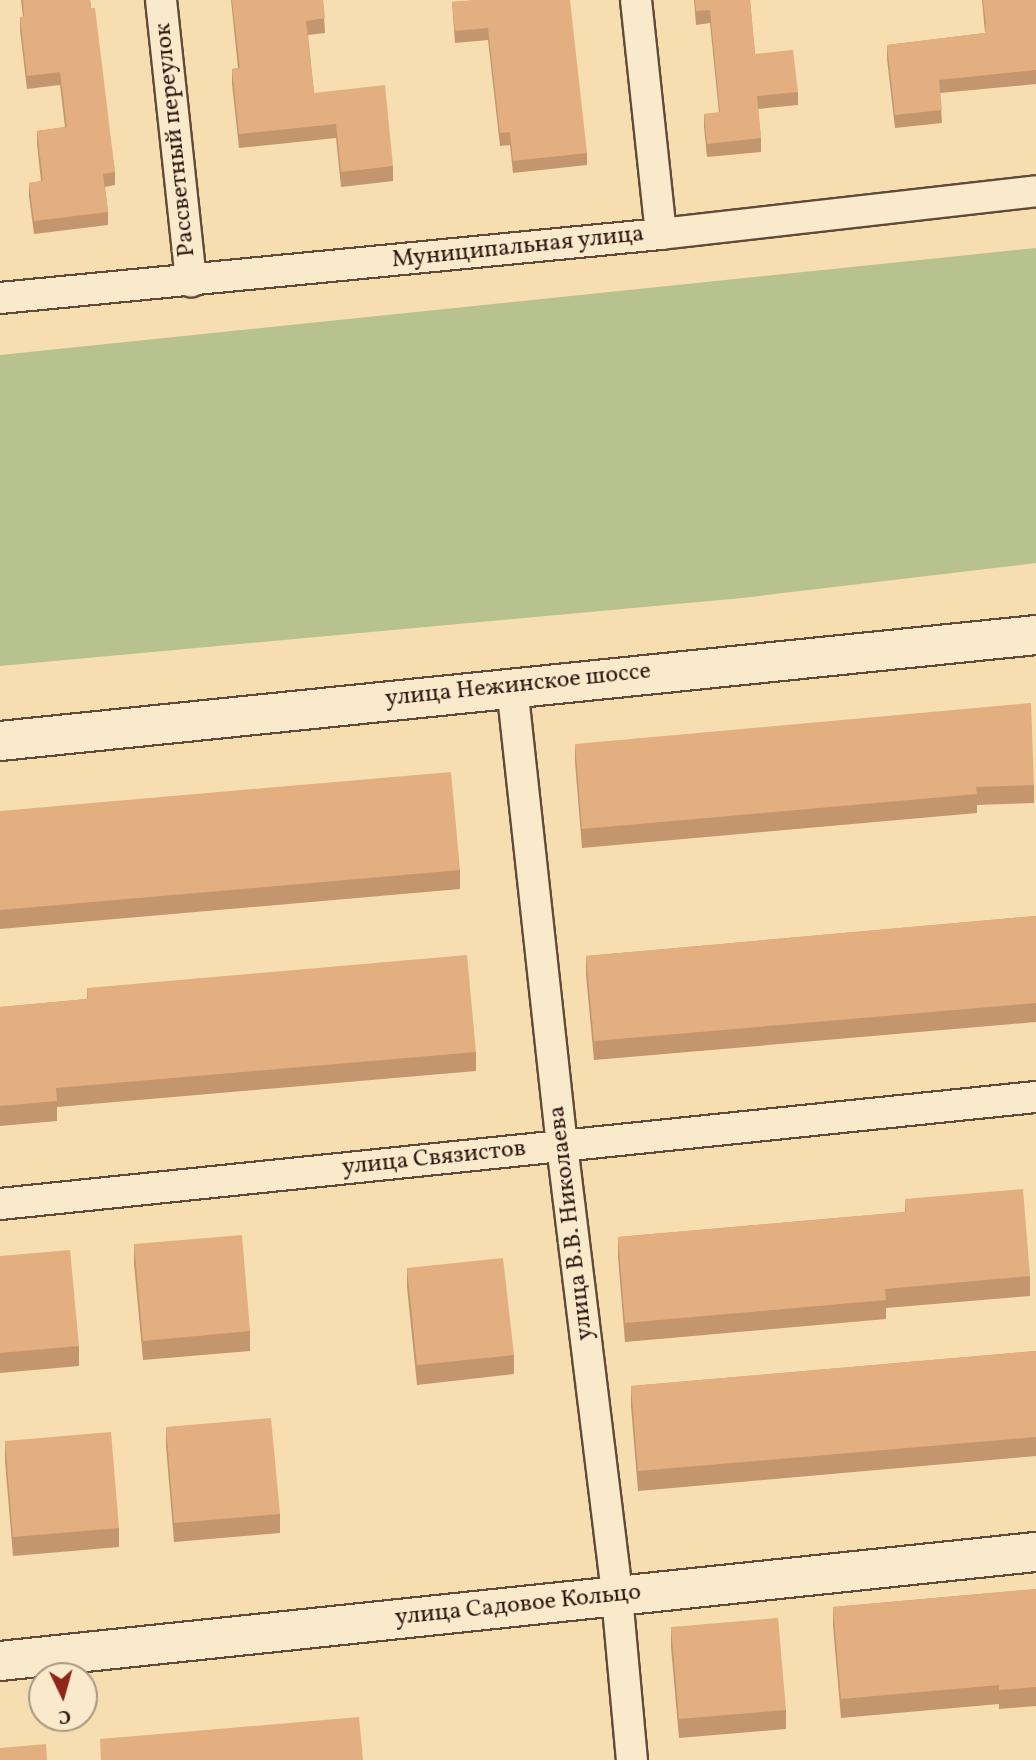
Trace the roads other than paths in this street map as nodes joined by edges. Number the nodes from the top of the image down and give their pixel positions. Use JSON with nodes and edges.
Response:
{"nodes":[{"id":1,"x":161,"y":0,"type":"edge"},
{"id":2,"x":636,"y":0,"type":"edge"},
{"id":3,"x":1036,"y":191,"type":"edge"},
{"id":4,"x":661,"y":234,"type":"junction"},
{"id":5,"x":191,"y":281,"type":"junction"},
{"id":6,"x":0,"y":298,"type":"edge"},
{"id":7,"x":1036,"y":635,"type":"edge"},
{"id":8,"x":512,"y":686,"type":"junction"},
{"id":9,"x":0,"y":741,"type":"edge"},
{"id":10,"x":1036,"y":1097,"type":"edge"},
{"id":11,"x":562,"y":1145,"type":"junction"},
{"id":12,"x":0,"y":1204,"type":"edge"},
{"id":13,"x":1036,"y":1552,"type":"edge"},
{"id":14,"x":617,"y":1596,"type":"junction"},
{"id":15,"x":0,"y":1661,"type":"edge"},
{"id":16,"x":632,"y":1760,"type":"edge"}],
"edges":[{"from":1,"to":5,"type":"street","name":"Рассветный переулок"},
{"from":2,"to":4,"type":"street"},
{"from":3,"to":4,"type":"street","name":"Муниципальная улица"},
{"from":4,"to":5,"type":"street","name":"Муниципальная улица"},
{"from":5,"to":6,"type":"street","name":"Муниципальная улица"},
{"from":7,"to":8,"type":"main road","name":"улица Нежинское шоссе"},
{"from":8,"to":9,"type":"main road","name":"улица Нежинское шоссе"},
{"from":8,"to":11,"type":"street","name":"улица В.В. Николаева"},
{"from":10,"to":11,"type":"street","name":"улица Связистов"},
{"from":11,"to":12,"type":"street","name":"улица Связистов"},
{"from":11,"to":14,"type":"street","name":"улица В.В. Николаева"},
{"from":13,"to":14,"type":"main road","name":"улица Садовое Кольцо"},
{"from":14,"to":15,"type":"main road","name":"улица Садовое Кольцо"},
{"from":14,"to":16,"type":"street","name":"улица В.В. Николаева"}]}
